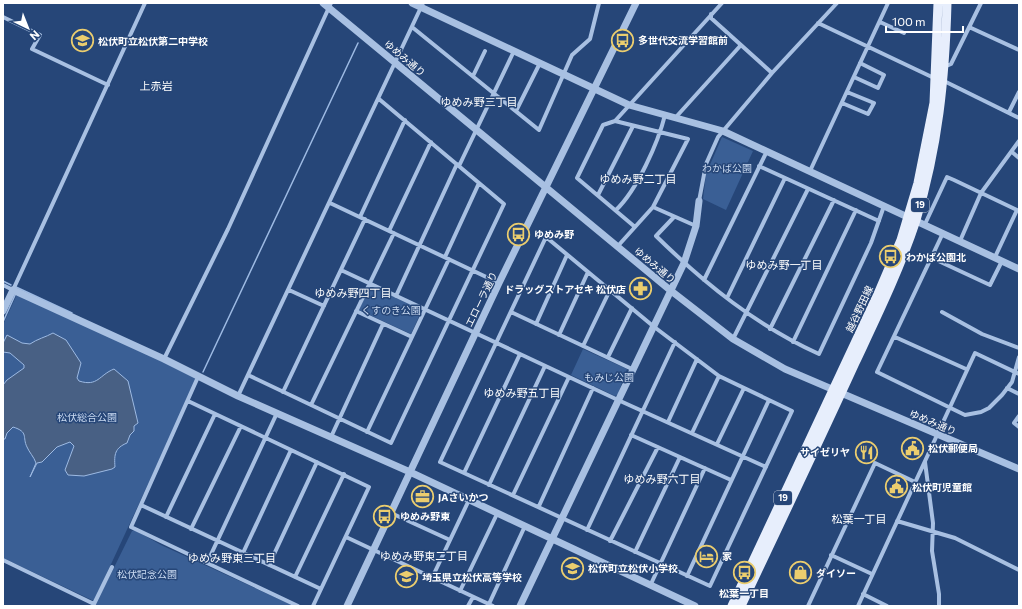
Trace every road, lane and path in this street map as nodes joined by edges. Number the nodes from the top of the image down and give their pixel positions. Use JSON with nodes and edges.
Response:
{"nodes":[{"id":1,"x":145,"y":3,"type":"edge"},
{"id":2,"x":412,"y":3,"type":"edge"},
{"id":3,"x":598,"y":3,"type":"edge"},
{"id":4,"x":636,"y":3,"type":"edge"},
{"id":5,"x":722,"y":3,"type":"edge"},
{"id":6,"x":837,"y":3,"type":"edge"},
{"id":7,"x":888,"y":3,"type":"edge"},
{"id":8,"x":938,"y":3,"type":"edge"},
{"id":9,"x":947,"y":3,"type":"edge"},
{"id":10,"x":981,"y":3,"type":"edge"},
{"id":11,"x":328,"y":5,"type":"edge"},
{"id":12,"x":422,"y":5,"type":"edge"},
{"id":13,"x":711,"y":14,"type":"junction"},
{"id":14,"x":3,"y":17,"type":"edge"},
{"id":15,"x":880,"y":22,"type":"junction"},
{"id":16,"x":818,"y":24,"type":"junction"},
{"id":17,"x":412,"y":27,"type":"junction"},
{"id":18,"x":969,"y":28,"type":"junction"},
{"id":19,"x":904,"y":33,"type":"dead end"},
{"id":20,"x":741,"y":45,"type":"junction"},
{"id":21,"x":868,"y":47,"type":"junction"},
{"id":22,"x":1019,"y":50,"type":"edge"},
{"id":23,"x":514,"y":51,"type":"junction"},
{"id":24,"x":485,"y":52,"type":"dead end"},
{"id":25,"x":396,"y":63,"type":"junction"},
{"id":26,"x":540,"y":63,"type":"junction"},
{"id":27,"x":860,"y":63,"type":"junction"},
{"id":28,"x":944,"y":67,"type":"junction"},
{"id":29,"x":772,"y":73,"type":"junction"},
{"id":30,"x":564,"y":75,"type":"junction"},
{"id":31,"x":473,"y":76,"type":"junction"},
{"id":32,"x":854,"y":76,"type":"junction"},
{"id":33,"x":940,"y":80,"type":"junction"},
{"id":34,"x":108,"y":85,"type":"junction"},
{"id":35,"x":595,"y":89,"type":"junction"},
{"id":36,"x":847,"y":92,"type":"junction"},
{"id":37,"x":1019,"y":92,"type":"edge"},
{"id":38,"x":494,"y":94,"type":"junction"},
{"id":39,"x":379,"y":99,"type":"junction"},
{"id":40,"x":842,"y":103,"type":"junction"},
{"id":41,"x":629,"y":105,"type":"junction"},
{"id":42,"x":516,"y":111,"type":"junction"},
{"id":43,"x":1009,"y":112,"type":"junction"},
{"id":44,"x":665,"y":115,"type":"junction"},
{"id":45,"x":676,"y":117,"type":"junction"},
{"id":46,"x":1019,"y":118,"type":"edge"},
{"id":47,"x":405,"y":120,"type":"junction"},
{"id":48,"x":615,"y":121,"type":"junction"},
{"id":49,"x":633,"y":126,"type":"junction"},
{"id":50,"x":477,"y":130,"type":"junction"},
{"id":51,"x":723,"y":130,"type":"junction"},
{"id":52,"x":661,"y":132,"type":"junction"},
{"id":53,"x":1019,"y":141,"type":"edge"},
{"id":54,"x":431,"y":142,"type":"junction"},
{"id":55,"x":767,"y":151,"type":"junction"},
{"id":56,"x":1012,"y":152,"type":"junction"},
{"id":57,"x":1019,"y":158,"type":"edge"},
{"id":58,"x":458,"y":165,"type":"junction"},
{"id":59,"x":759,"y":166,"type":"junction"},
{"id":60,"x":810,"y":171,"type":"junction"},
{"id":61,"x":785,"y":178,"type":"junction"},
{"id":62,"x":479,"y":183,"type":"junction"},
{"id":63,"x":546,"y":188,"type":"junction"},
{"id":64,"x":808,"y":188,"type":"junction"},
{"id":65,"x":981,"y":193,"type":"junction"},
{"id":66,"x":598,"y":195,"type":"junction"},
{"id":67,"x":834,"y":200,"type":"junction"},
{"id":68,"x":699,"y":201,"type":"joint"},
{"id":69,"x":330,"y":203,"type":"junction"},
{"id":70,"x":884,"y":206,"type":"junction"},
{"id":71,"x":652,"y":207,"type":"junction"},
{"id":72,"x":616,"y":210,"type":"junction"},
{"id":73,"x":856,"y":210,"type":"junction"},
{"id":74,"x":360,"y":217,"type":"junction"},
{"id":75,"x":674,"y":217,"type":"junction"},
{"id":76,"x":912,"y":218,"type":"junction"},
{"id":77,"x":365,"y":219,"type":"junction"},
{"id":78,"x":879,"y":221,"type":"junction"},
{"id":79,"x":925,"y":224,"type":"junction"},
{"id":80,"x":696,"y":226,"type":"junction"},
{"id":81,"x":635,"y":227,"type":"junction"},
{"id":82,"x":392,"y":232,"type":"junction"},
{"id":83,"x":943,"y":233,"type":"junction"},
{"id":84,"x":960,"y":241,"type":"junction"},
{"id":85,"x":419,"y":245,"type":"junction"},
{"id":86,"x":617,"y":247,"type":"junction"},
{"id":87,"x":567,"y":255,"type":"junction"},
{"id":88,"x":447,"y":258,"type":"junction"},
{"id":89,"x":932,"y":258,"type":"junction"},
{"id":90,"x":999,"y":259,"type":"junction"},
{"id":91,"x":684,"y":263,"type":"junction"},
{"id":92,"x":1019,"y":268,"type":"edge"},
{"id":93,"x":341,"y":270,"type":"junction"},
{"id":94,"x":472,"y":270,"type":"junction"},
{"id":95,"x":588,"y":272,"type":"junction"},
{"id":96,"x":704,"y":280,"type":"junction"},
{"id":97,"x":499,"y":283,"type":"junction"},
{"id":98,"x":369,"y":284,"type":"junction"},
{"id":99,"x":3,"y":285,"type":"edge"},
{"id":100,"x":13,"y":290,"type":"junction"},
{"id":101,"x":289,"y":290,"type":"junction"},
{"id":102,"x":610,"y":290,"type":"junction"},
{"id":103,"x":670,"y":290,"type":"junction"},
{"id":104,"x":396,"y":296,"type":"junction"},
{"id":105,"x":727,"y":298,"type":"junction"},
{"id":106,"x":324,"y":306,"type":"junction"},
{"id":107,"x":632,"y":308,"type":"junction"},
{"id":108,"x":425,"y":309,"type":"junction"},
{"id":109,"x":3,"y":311,"type":"edge"},
{"id":110,"x":356,"y":311,"type":"junction"},
{"id":111,"x":511,"y":312,"type":"junction"},
{"id":112,"x":942,"y":312,"type":"dead end"},
{"id":113,"x":746,"y":313,"type":"junction"},
{"id":114,"x":449,"y":321,"type":"junction"},
{"id":115,"x":383,"y":324,"type":"junction"},
{"id":116,"x":536,"y":324,"type":"junction"},
{"id":117,"x":653,"y":326,"type":"junction"},
{"id":118,"x":770,"y":329,"type":"junction"},
{"id":119,"x":475,"y":333,"type":"junction"},
{"id":120,"x":559,"y":335,"type":"junction"},
{"id":121,"x":412,"y":337,"type":"junction"},
{"id":122,"x":895,"y":337,"type":"junction"},
{"id":123,"x":732,"y":339,"type":"junction"},
{"id":124,"x":675,"y":342,"type":"junction"},
{"id":125,"x":793,"y":342,"type":"junction"},
{"id":126,"x":496,"y":343,"type":"junction"},
{"id":127,"x":583,"y":346,"type":"junction"},
{"id":128,"x":1019,"y":348,"type":"edge"},
{"id":129,"x":520,"y":354,"type":"junction"},
{"id":130,"x":1019,"y":356,"type":"edge"},
{"id":131,"x":608,"y":357,"type":"junction"},
{"id":132,"x":164,"y":358,"type":"junction"},
{"id":133,"x":697,"y":359,"type":"junction"},
{"id":134,"x":545,"y":366,"type":"junction"},
{"id":135,"x":632,"y":369,"type":"junction"},
{"id":136,"x":966,"y":369,"type":"junction"},
{"id":137,"x":1017,"y":373,"type":"edge"},
{"id":138,"x":248,"y":375,"type":"junction"},
{"id":139,"x":719,"y":376,"type":"junction"},
{"id":140,"x":198,"y":377,"type":"junction"},
{"id":141,"x":569,"y":377,"type":"junction"},
{"id":142,"x":593,"y":388,"type":"junction"},
{"id":143,"x":744,"y":388,"type":"junction"},
{"id":144,"x":1007,"y":388,"type":"junction"},
{"id":145,"x":283,"y":392,"type":"junction"},
{"id":146,"x":837,"y":392,"type":"junction"},
{"id":147,"x":1019,"y":394,"type":"edge"},
{"id":148,"x":238,"y":396,"type":"junction"},
{"id":149,"x":618,"y":400,"type":"junction"},
{"id":150,"x":769,"y":400,"type":"junction"},
{"id":151,"x":188,"y":401,"type":"junction"},
{"id":152,"x":311,"y":405,"type":"junction"},
{"id":153,"x":949,"y":408,"type":"junction"},
{"id":154,"x":643,"y":411,"type":"junction"},
{"id":155,"x":277,"y":413,"type":"junction"},
{"id":156,"x":215,"y":414,"type":"junction"},
{"id":157,"x":1019,"y":416,"type":"edge"},
{"id":158,"x":339,"y":418,"type":"junction"},
{"id":159,"x":668,"y":422,"type":"junction"},
{"id":160,"x":241,"y":426,"type":"junction"},
{"id":161,"x":1019,"y":427,"type":"edge"},
{"id":162,"x":367,"y":432,"type":"junction"},
{"id":163,"x":692,"y":433,"type":"junction"},
{"id":164,"x":938,"y":434,"type":"junction"},
{"id":165,"x":631,"y":436,"type":"junction"},
{"id":166,"x":331,"y":437,"type":"junction"},
{"id":167,"x":266,"y":438,"type":"junction"},
{"id":168,"x":717,"y":444,"type":"junction"},
{"id":169,"x":658,"y":447,"type":"junction"},
{"id":170,"x":291,"y":450,"type":"junction"},
{"id":171,"x":743,"y":456,"type":"junction"},
{"id":172,"x":680,"y":457,"type":"junction"},
{"id":173,"x":925,"y":461,"type":"junction"},
{"id":174,"x":317,"y":462,"type":"junction"},
{"id":175,"x":766,"y":466,"type":"junction"},
{"id":176,"x":705,"y":468,"type":"junction"},
{"id":177,"x":1019,"y":470,"type":"edge"},
{"id":178,"x":410,"y":472,"type":"junction"},
{"id":179,"x":464,"y":473,"type":"junction"},
{"id":180,"x":344,"y":474,"type":"junction"},
{"id":181,"x":731,"y":480,"type":"junction"},
{"id":182,"x":915,"y":482,"type":"junction"},
{"id":183,"x":489,"y":485,"type":"junction"},
{"id":184,"x":513,"y":496,"type":"junction"},
{"id":185,"x":469,"y":500,"type":"junction"},
{"id":186,"x":141,"y":505,"type":"junction"},
{"id":187,"x":538,"y":506,"type":"junction"},
{"id":188,"x":391,"y":513,"type":"junction"},
{"id":189,"x":497,"y":514,"type":"junction"},
{"id":190,"x":166,"y":517,"type":"junction"},
{"id":191,"x":562,"y":518,"type":"junction"},
{"id":192,"x":897,"y":521,"type":"junction"},
{"id":193,"x":525,"y":526,"type":"junction"},
{"id":194,"x":191,"y":529,"type":"junction"},
{"id":195,"x":587,"y":530,"type":"junction"},
{"id":196,"x":932,"y":531,"type":"junction"},
{"id":197,"x":346,"y":537,"type":"junction"},
{"id":198,"x":552,"y":539,"type":"junction"},
{"id":199,"x":450,"y":540,"type":"junction"},
{"id":200,"x":217,"y":541,"type":"junction"},
{"id":201,"x":610,"y":541,"type":"junction"},
{"id":202,"x":374,"y":550,"type":"junction"},
{"id":203,"x":635,"y":552,"type":"junction"},
{"id":204,"x":243,"y":553,"type":"junction"},
{"id":205,"x":831,"y":555,"type":"junction"},
{"id":206,"x":3,"y":560,"type":"edge"},
{"id":207,"x":207,"y":563,"type":"junction"},
{"id":208,"x":660,"y":564,"type":"junction"},
{"id":209,"x":269,"y":565,"type":"junction"},
{"id":210,"x":112,"y":567,"type":"dead end"},
{"id":211,"x":1019,"y":570,"type":"edge"},
{"id":212,"x":872,"y":574,"type":"junction"},
{"id":213,"x":687,"y":576,"type":"junction"},
{"id":214,"x":295,"y":578,"type":"junction"},
{"id":215,"x":432,"y":578,"type":"junction"},
{"id":216,"x":650,"y":586,"type":"junction"},
{"id":217,"x":321,"y":589,"type":"junction"},
{"id":218,"x":460,"y":591,"type":"junction"},
{"id":219,"x":863,"y":594,"type":"junction"},
{"id":220,"x":473,"y":596,"type":"junction"},
{"id":221,"x":94,"y":605,"type":"edge"},
{"id":222,"x":492,"y":605,"type":"edge"},
{"id":223,"x":693,"y":605,"type":"edge"},
{"id":224,"x":298,"y":606,"type":"edge"},
{"id":225,"x":313,"y":606,"type":"edge"},
{"id":226,"x":347,"y":606,"type":"edge"},
{"id":227,"x":468,"y":606,"type":"edge"},
{"id":228,"x":520,"y":606,"type":"edge"},
{"id":229,"x":732,"y":606,"type":"edge"},
{"id":230,"x":741,"y":606,"type":"edge"},
{"id":231,"x":808,"y":606,"type":"edge"},
{"id":232,"x":858,"y":606,"type":"edge"},
{"id":233,"x":887,"y":606,"type":"edge"},
{"id":234,"x":939,"y":606,"type":"edge"}],
"edges":[{"from":1,"to":34,"type":"street"},
{"from":2,"to":12,"type":"street"},
{"from":3,"to":30,"type":"street"},
{"from":4,"to":35,"type":"street","name":"エローラ通り"},
{"from":5,"to":13,"type":"street"},
{"from":6,"to":16,"type":"street"},
{"from":7,"to":15,"type":"street"},
{"from":8,"to":33,"type":"main road","name":"越谷野田線","number":"19"},
{"from":9,"to":28,"type":"main road","name":"越谷野田線","number":"19"},
{"from":10,"to":18,"type":"street"},
{"from":11,"to":25,"type":"street","name":"ゆめみ通り"},
{"from":11,"to":132,"type":"street"},
{"from":12,"to":17,"type":"street"},
{"from":12,"to":23,"type":"street"},
{"from":13,"to":20,"type":"street"},
{"from":13,"to":41,"type":"street"},
{"from":14,"to":34,"type":"street"},
{"from":15,"to":19,"type":"street"},
{"from":15,"to":21,"type":"street"},
{"from":16,"to":21,"type":"street"},
{"from":16,"to":29,"type":"street"},
{"from":17,"to":25,"type":"street"},
{"from":17,"to":31,"type":"street"},
{"from":18,"to":22,"type":"street"},
{"from":18,"to":28,"type":"street"},
{"from":20,"to":29,"type":"street"},
{"from":20,"to":45,"type":"street"},
{"from":21,"to":27,"type":"street"},
{"from":21,"to":33,"type":"street"},
{"from":23,"to":26,"type":"street"},
{"from":23,"to":38,"type":"street"},
{"from":24,"to":31,"type":"street"},
{"from":25,"to":39,"type":"street"},
{"from":25,"to":50,"type":"street","name":"ゆめみ通り"},
{"from":26,"to":30,"type":"street"},
{"from":26,"to":42,"type":"street"},
{"from":27,"to":32,"type":"street"},
{"from":27,"to":32,"type":"street"},
{"from":28,"to":33,"type":"main road","name":"越谷野田線","number":"19"},
{"from":29,"to":51,"type":"street"},
{"from":30,"to":35,"type":"street"},
{"from":30,"to":42,"type":"street"},
{"from":31,"to":38,"type":"street"},
{"from":32,"to":36,"type":"street"},
{"from":33,"to":43,"type":"street"},
{"from":33,"to":76,"type":"main road","name":"越谷野田線","number":"19"},
{"from":34,"to":100,"type":"street"},
{"from":35,"to":41,"type":"street"},
{"from":35,"to":63,"type":"street","name":"エローラ通り"},
{"from":36,"to":40,"type":"street"},
{"from":36,"to":40,"type":"street"},
{"from":37,"to":43,"type":"street"},
{"from":38,"to":42,"type":"street"},
{"from":38,"to":50,"type":"street"},
{"from":39,"to":47,"type":"street"},
{"from":39,"to":69,"type":"street"},
{"from":40,"to":60,"type":"street"},
{"from":41,"to":44,"type":"street"},
{"from":41,"to":48,"type":"street"},
{"from":43,"to":46,"type":"street"},
{"from":44,"to":45,"type":"street"},
{"from":44,"to":52,"type":"street"},
{"from":45,"to":51,"type":"street"},
{"from":47,"to":54,"type":"street"},
{"from":47,"to":74,"type":"street"},
{"from":48,"to":49,"type":"street"},
{"from":48,"to":66,"type":"street"},
{"from":49,"to":52,"type":"street"},
{"from":49,"to":66,"type":"street"},
{"from":50,"to":58,"type":"street"},
{"from":50,"to":63,"type":"street","name":"ゆめみ通り"},
{"from":51,"to":55,"type":"street"},
{"from":51,"to":68,"type":"street"},
{"from":52,"to":71,"type":"street"},
{"from":52,"to":72,"type":"street"},
{"from":53,"to":56,"type":"street"},
{"from":54,"to":58,"type":"street"},
{"from":54,"to":82,"type":"street"},
{"from":55,"to":59,"type":"street"},
{"from":55,"to":60,"type":"street"},
{"from":56,"to":57,"type":"street"},
{"from":56,"to":65,"type":"street"},
{"from":58,"to":62,"type":"street"},
{"from":58,"to":85,"type":"street"},
{"from":59,"to":61,"type":"street"},
{"from":59,"to":96,"type":"street"},
{"from":60,"to":70,"type":"street"},
{"from":61,"to":64,"type":"street"},
{"from":61,"to":105,"type":"street"},
{"from":62,"to":88,"type":"street"},
{"from":62,"to":94,"type":"street"},
{"from":63,"to":86,"type":"street","name":"ゆめみ通り"},
{"from":63,"to":97,"type":"street","name":"エローラ通り"},
{"from":64,"to":67,"type":"street"},
{"from":64,"to":113,"type":"street"},
{"from":65,"to":79,"type":"street"},
{"from":65,"to":84,"type":"street"},
{"from":65,"to":90,"type":"street"},
{"from":66,"to":72,"type":"street"},
{"from":67,"to":73,"type":"street"},
{"from":67,"to":118,"type":"street"},
{"from":68,"to":80,"type":"street"},
{"from":69,"to":74,"type":"street"},
{"from":69,"to":101,"type":"street"},
{"from":70,"to":76,"type":"street"},
{"from":70,"to":78,"type":"street"},
{"from":71,"to":75,"type":"street"},
{"from":71,"to":81,"type":"street"},
{"from":72,"to":81,"type":"street"},
{"from":73,"to":78,"type":"street"},
{"from":73,"to":125,"type":"street"},
{"from":74,"to":77,"type":"street"},
{"from":75,"to":80,"type":"street"},
{"from":75,"to":91,"type":"street"},
{"from":76,"to":79,"type":"street"},
{"from":76,"to":146,"type":"main road","name":"越谷野田線","number":"19"},
{"from":77,"to":82,"type":"street"},
{"from":77,"to":93,"type":"street"},
{"from":78,"to":125,"type":"street"},
{"from":79,"to":83,"type":"street"},
{"from":80,"to":91,"type":"street"},
{"from":81,"to":86,"type":"street"},
{"from":82,"to":85,"type":"street"},
{"from":82,"to":98,"type":"street"},
{"from":83,"to":84,"type":"street"},
{"from":83,"to":89,"type":"street"},
{"from":84,"to":90,"type":"street"},
{"from":85,"to":88,"type":"street"},
{"from":85,"to":104,"type":"street"},
{"from":86,"to":103,"type":"street","name":"ゆめみ通り"},
{"from":87,"to":95,"type":"street"},
{"from":87,"to":111,"type":"street"},
{"from":87,"to":116,"type":"street"},
{"from":88,"to":94,"type":"street"},
{"from":88,"to":108,"type":"street"},
{"from":89,"to":90,"type":"street"},
{"from":89,"to":122,"type":"street"},
{"from":90,"to":92,"type":"street"},
{"from":91,"to":96,"type":"street"},
{"from":91,"to":103,"type":"street"},
{"from":93,"to":98,"type":"street"},
{"from":93,"to":106,"type":"street"},
{"from":94,"to":97,"type":"street"},
{"from":94,"to":114,"type":"street"},
{"from":95,"to":102,"type":"street"},
{"from":95,"to":120,"type":"street"},
{"from":96,"to":105,"type":"street"},
{"from":97,"to":119,"type":"street","name":"エローラ通り"},
{"from":98,"to":104,"type":"street"},
{"from":98,"to":110,"type":"street"},
{"from":99,"to":100,"type":"street"},
{"from":100,"to":109,"type":"street"},
{"from":100,"to":132,"type":"street"},
{"from":101,"to":106,"type":"street"},
{"from":101,"to":138,"type":"street"},
{"from":102,"to":107,"type":"street"},
{"from":102,"to":127,"type":"street"},
{"from":103,"to":117,"type":"street"},
{"from":103,"to":123,"type":"street","name":"ゆめみ通り"},
{"from":104,"to":108,"type":"street"},
{"from":105,"to":113,"type":"street"},
{"from":106,"to":145,"type":"street"},
{"from":107,"to":117,"type":"street"},
{"from":107,"to":131,"type":"street"},
{"from":108,"to":114,"type":"street"},
{"from":108,"to":121,"type":"street"},
{"from":110,"to":115,"type":"street"},
{"from":110,"to":152,"type":"street"},
{"from":111,"to":116,"type":"street"},
{"from":111,"to":126,"type":"street"},
{"from":112,"to":128,"type":"street"},
{"from":113,"to":118,"type":"street"},
{"from":113,"to":123,"type":"street"},
{"from":114,"to":119,"type":"street"},
{"from":114,"to":162,"type":"street"},
{"from":115,"to":121,"type":"street"},
{"from":115,"to":158,"type":"street"},
{"from":116,"to":120,"type":"street"},
{"from":117,"to":124,"type":"street"},
{"from":117,"to":135,"type":"street"},
{"from":118,"to":125,"type":"street"},
{"from":119,"to":126,"type":"street"},
{"from":119,"to":178,"type":"street","name":"エローラ通り"},
{"from":120,"to":127,"type":"street"},
{"from":121,"to":162,"type":"street"},
{"from":122,"to":136,"type":"street"},
{"from":122,"to":153,"type":"street"},
{"from":123,"to":146,"type":"street","name":"ゆめみ通り"},
{"from":124,"to":133,"type":"street"},
{"from":124,"to":154,"type":"street"},
{"from":126,"to":129,"type":"street"},
{"from":126,"to":179,"type":"street"},
{"from":127,"to":131,"type":"street"},
{"from":129,"to":134,"type":"street"},
{"from":129,"to":179,"type":"street"},
{"from":130,"to":137,"type":"street"},
{"from":131,"to":135,"type":"street"},
{"from":132,"to":140,"type":"street"},
{"from":133,"to":139,"type":"street"},
{"from":133,"to":159,"type":"street"},
{"from":134,"to":141,"type":"street"},
{"from":134,"to":183,"type":"street"},
{"from":135,"to":149,"type":"street"},
{"from":136,"to":137,"type":"street"},
{"from":136,"to":153,"type":"street"},
{"from":137,"to":144,"type":"street"},
{"from":138,"to":145,"type":"street"},
{"from":138,"to":148,"type":"street"},
{"from":139,"to":143,"type":"street"},
{"from":139,"to":163,"type":"street"},
{"from":140,"to":148,"type":"street"},
{"from":140,"to":151,"type":"street"},
{"from":141,"to":142,"type":"street"},
{"from":141,"to":184,"type":"street"},
{"from":142,"to":149,"type":"street"},
{"from":142,"to":187,"type":"street"},
{"from":143,"to":150,"type":"street"},
{"from":143,"to":168,"type":"street"},
{"from":144,"to":147,"type":"street"},
{"from":144,"to":153,"type":"street"},
{"from":145,"to":152,"type":"street"},
{"from":146,"to":164,"type":"street","name":"ゆめみ通り"},
{"from":146,"to":229,"type":"main road","name":"越谷野田線","number":"19"},
{"from":146,"to":230,"type":"main road","name":"越谷野田線","number":"19"},
{"from":148,"to":155,"type":"street"},
{"from":149,"to":154,"type":"street"},
{"from":149,"to":191,"type":"street"},
{"from":150,"to":171,"type":"street"},
{"from":150,"to":175,"type":"street"},
{"from":151,"to":156,"type":"street"},
{"from":151,"to":186,"type":"street"},
{"from":152,"to":158,"type":"street"},
{"from":153,"to":164,"type":"street"},
{"from":154,"to":159,"type":"street"},
{"from":154,"to":165,"type":"street"},
{"from":155,"to":166,"type":"street"},
{"from":155,"to":167,"type":"street"},
{"from":156,"to":160,"type":"street"},
{"from":156,"to":190,"type":"street"},
{"from":157,"to":161,"type":"street"},
{"from":158,"to":162,"type":"street"},
{"from":158,"to":166,"type":"street"},
{"from":159,"to":163,"type":"street"},
{"from":160,"to":167,"type":"street"},
{"from":160,"to":194,"type":"street"},
{"from":163,"to":168,"type":"street"},
{"from":164,"to":173,"type":"street"},
{"from":164,"to":177,"type":"street","name":"ゆめみ通り"},
{"from":165,"to":169,"type":"street"},
{"from":165,"to":195,"type":"street"},
{"from":166,"to":178,"type":"street"},
{"from":167,"to":170,"type":"street"},
{"from":167,"to":200,"type":"street"},
{"from":168,"to":171,"type":"street"},
{"from":169,"to":172,"type":"street"},
{"from":169,"to":201,"type":"street"},
{"from":170,"to":174,"type":"street"},
{"from":170,"to":204,"type":"street"},
{"from":171,"to":175,"type":"street"},
{"from":171,"to":181,"type":"street"},
{"from":172,"to":176,"type":"street"},
{"from":172,"to":203,"type":"street"},
{"from":173,"to":182,"type":"street"},
{"from":173,"to":196,"type":"street"},
{"from":174,"to":180,"type":"street"},
{"from":174,"to":209,"type":"street"},
{"from":175,"to":213,"type":"street"},
{"from":176,"to":181,"type":"street"},
{"from":176,"to":208,"type":"street"},
{"from":178,"to":185,"type":"street"},
{"from":178,"to":188,"type":"street","name":"エローラ通り"},
{"from":179,"to":183,"type":"street"},
{"from":180,"to":197,"type":"street"},
{"from":180,"to":214,"type":"street"},
{"from":181,"to":213,"type":"street"},
{"from":182,"to":192,"type":"street"},
{"from":182,"to":205,"type":"street"},
{"from":183,"to":184,"type":"street"},
{"from":184,"to":187,"type":"street"},
{"from":185,"to":189,"type":"street"},
{"from":185,"to":199,"type":"street"},
{"from":186,"to":190,"type":"street"},
{"from":186,"to":207,"type":"street"},
{"from":187,"to":191,"type":"street"},
{"from":188,"to":199,"type":"street"},
{"from":188,"to":202,"type":"street","name":"エローラ通り"},
{"from":189,"to":193,"type":"street"},
{"from":189,"to":218,"type":"street"},
{"from":190,"to":194,"type":"street"},
{"from":191,"to":195,"type":"street"},
{"from":191,"to":198,"type":"street"},
{"from":192,"to":196,"type":"street"},
{"from":192,"to":212,"type":"street"},
{"from":193,"to":198,"type":"street"},
{"from":193,"to":222,"type":"street"},
{"from":194,"to":200,"type":"street"},
{"from":195,"to":201,"type":"street"},
{"from":196,"to":211,"type":"street"},
{"from":196,"to":234,"type":"street"},
{"from":197,"to":202,"type":"street"},
{"from":197,"to":217,"type":"street"},
{"from":198,"to":216,"type":"street"},
{"from":198,"to":228,"type":"street"},
{"from":199,"to":215,"type":"street"},
{"from":200,"to":204,"type":"street"},
{"from":200,"to":207,"type":"street"},
{"from":201,"to":203,"type":"street"},
{"from":202,"to":215,"type":"street"},
{"from":202,"to":226,"type":"street","name":"エローラ通り"},
{"from":203,"to":208,"type":"street"},
{"from":204,"to":209,"type":"street"},
{"from":205,"to":212,"type":"street"},
{"from":205,"to":231,"type":"street"},
{"from":206,"to":221,"type":"street"},
{"from":207,"to":224,"type":"street"},
{"from":208,"to":213,"type":"street"},
{"from":208,"to":216,"type":"street"},
{"from":209,"to":214,"type":"street"},
{"from":210,"to":221,"type":"street"},
{"from":212,"to":219,"type":"street"},
{"from":214,"to":217,"type":"street"},
{"from":215,"to":218,"type":"street"},
{"from":216,"to":223,"type":"street"},
{"from":217,"to":225,"type":"street"},
{"from":218,"to":220,"type":"street"},
{"from":219,"to":232,"type":"street"},
{"from":219,"to":233,"type":"street"},
{"from":220,"to":222,"type":"street"},
{"from":220,"to":227,"type":"street"}]}
